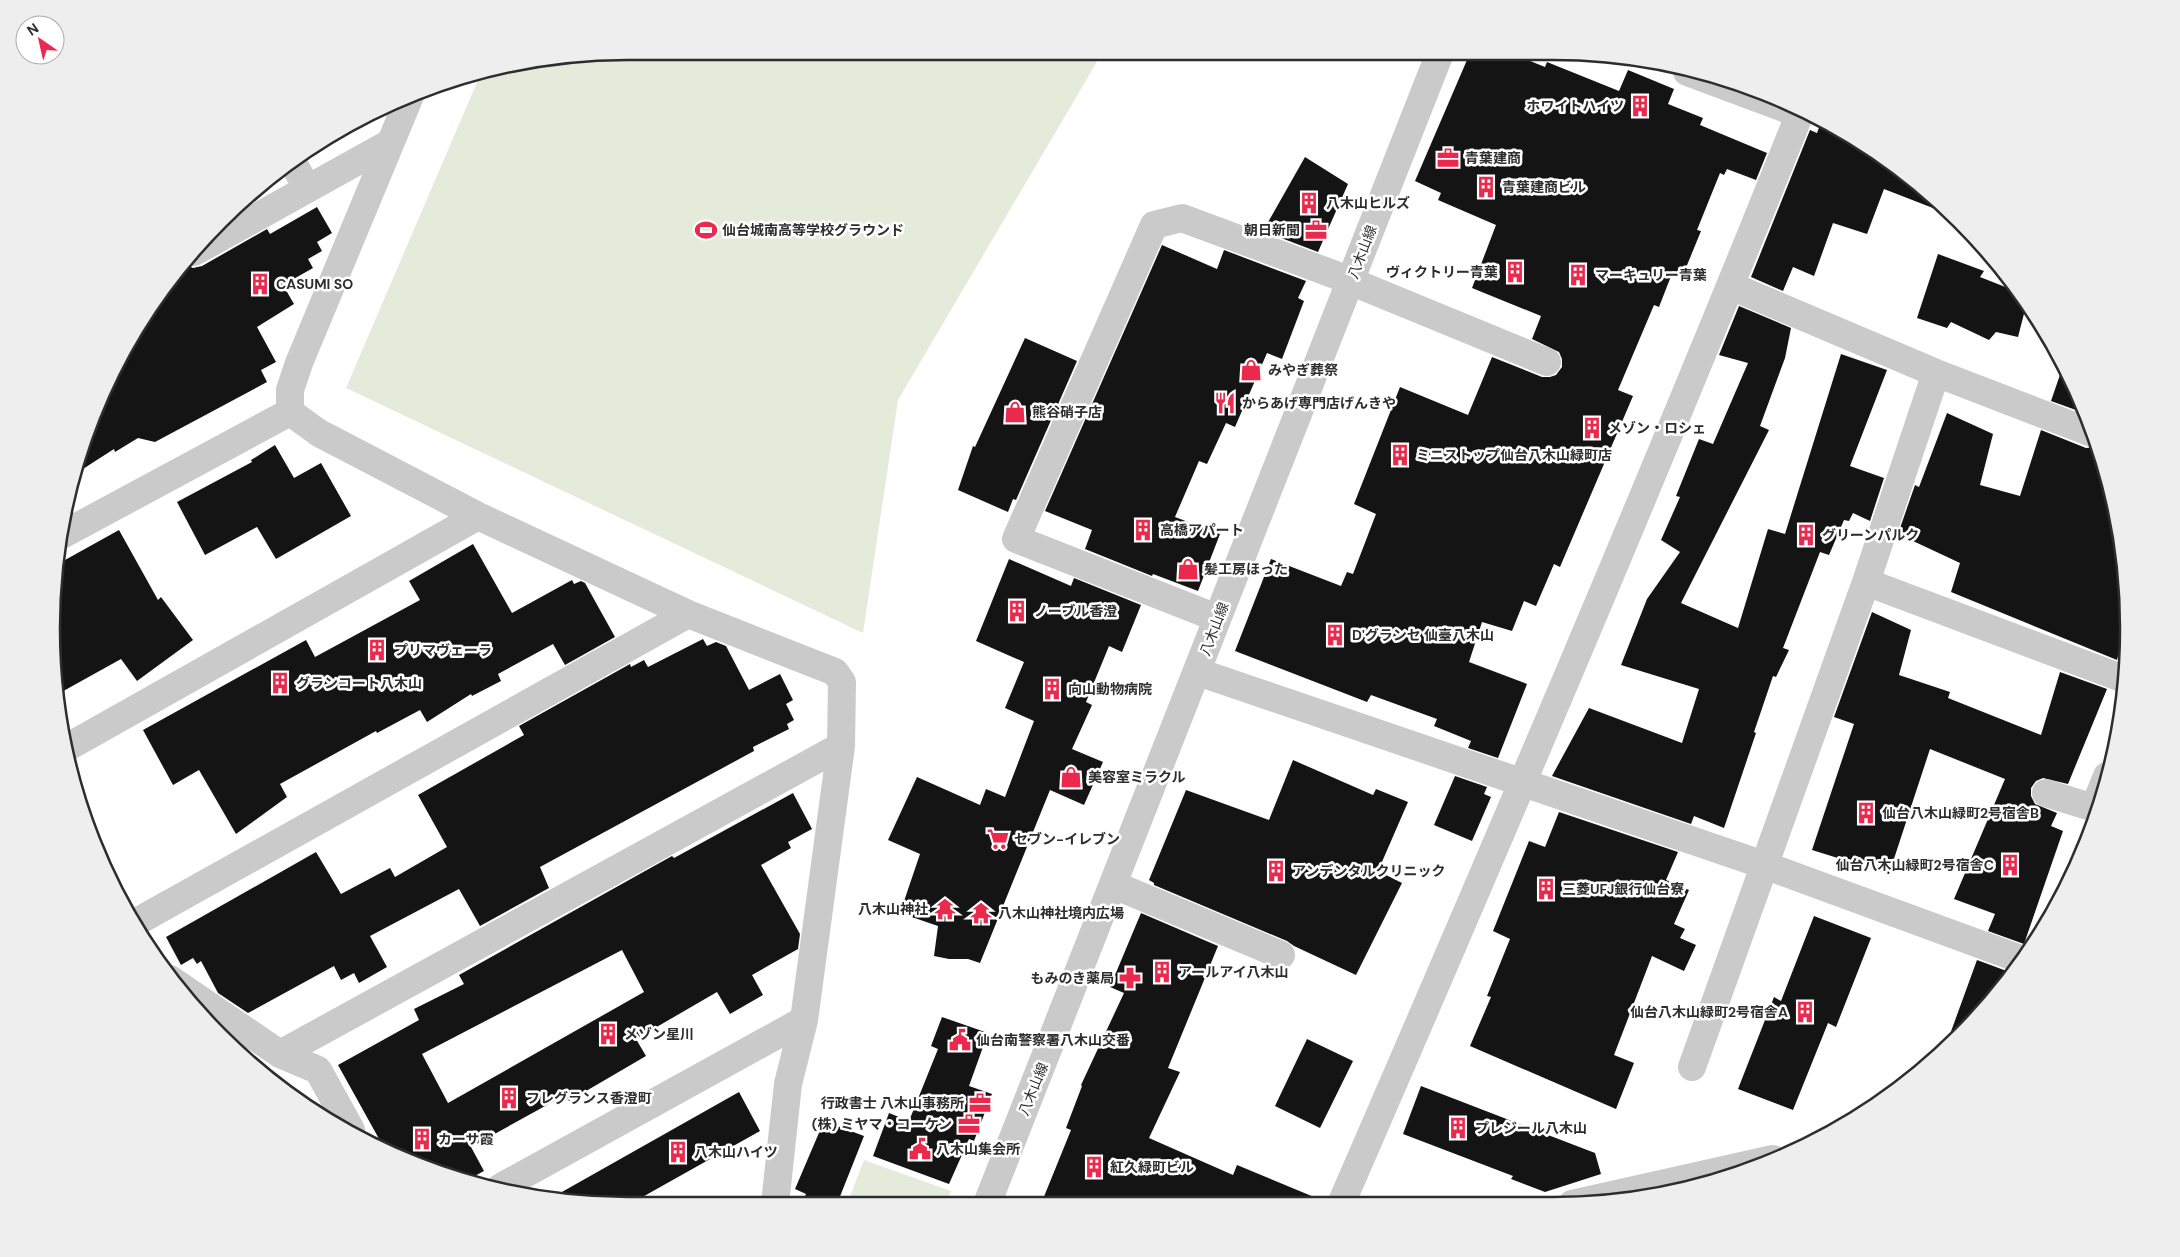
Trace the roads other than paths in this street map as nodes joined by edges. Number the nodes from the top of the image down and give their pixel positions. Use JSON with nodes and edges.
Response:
{"nodes":[{"id":1,"x":1437,"y":60,"type":"edge"},
{"id":2,"x":406,"y":105,"type":"edge"},
{"id":3,"x":1798,"y":117,"type":"edge"},
{"id":4,"x":390,"y":143,"type":"junction"},
{"id":5,"x":296,"y":168,"type":"edge"},
{"id":6,"x":307,"y":188,"type":"junction"},
{"id":7,"x":214,"y":241,"type":"edge"},
{"id":8,"x":1350,"y":282,"type":"junction"},
{"id":9,"x":1731,"y":286,"type":"junction"},
{"id":10,"x":1547,"y":362,"type":"dead end"},
{"id":11,"x":1936,"y":373,"type":"junction"},
{"id":12,"x":290,"y":412,"type":"junction"},
{"id":13,"x":2084,"y":430,"type":"edge"},
{"id":14,"x":478,"y":516,"type":"junction"},
{"id":15,"x":69,"y":531,"type":"edge"},
{"id":16,"x":1866,"y":582,"type":"junction"},
{"id":17,"x":688,"y":614,"type":"junction"},
{"id":18,"x":1217,"y":618,"type":"junction"},
{"id":19,"x":1198,"y":672,"type":"junction"},
{"id":20,"x":2118,"y":678,"type":"edge"},
{"id":21,"x":72,"y":744,"type":"edge"},
{"id":22,"x":841,"y":746,"type":"junction"},
{"id":23,"x":1524,"y":782,"type":"junction"},
{"id":24,"x":2046,"y":793,"type":"dead end"},
{"id":25,"x":2091,"y":807,"type":"edge"},
{"id":26,"x":1764,"y":865,"type":"junction"},
{"id":27,"x":1114,"y":885,"type":"junction"},
{"id":28,"x":140,"y":920,"type":"edge"},
{"id":29,"x":1281,"y":955,"type":"dead end"},
{"id":30,"x":2015,"y":957,"type":"edge"},
{"id":31,"x":195,"y":996,"type":"edge"},
{"id":32,"x":804,"y":1020,"type":"junction"},
{"id":33,"x":280,"y":1054,"type":"junction"},
{"id":34,"x":1692,"y":1067,"type":"dead end"},
{"id":35,"x":347,"y":1122,"type":"edge"},
{"id":36,"x":1726,"y":1170,"type":"edge"},
{"id":37,"x":507,"y":1184,"type":"edge"},
{"id":38,"x":1625,"y":1192,"type":"edge"},
{"id":39,"x":776,"y":1197,"type":"edge"},
{"id":40,"x":990,"y":1197,"type":"edge"},
{"id":41,"x":1344,"y":1197,"type":"edge"}],
"edges":[{"from":1,"to":8,"type":"street","name":"八木山線"},
{"from":2,"to":4,"type":"street"},
{"from":3,"to":9,"type":"street"},
{"from":4,"to":6,"type":"street"},
{"from":4,"to":12,"type":"street"},
{"from":5,"to":6,"type":"street"},
{"from":6,"to":7,"type":"street"},
{"from":8,"to":10,"type":"street"},
{"from":8,"to":18,"type":"street","name":"八木山線"},
{"from":8,"to":18,"type":"street"},
{"from":9,"to":11,"type":"street"},
{"from":9,"to":23,"type":"street"},
{"from":11,"to":13,"type":"street"},
{"from":11,"to":16,"type":"street"},
{"from":12,"to":14,"type":"street"},
{"from":12,"to":15,"type":"street"},
{"from":14,"to":17,"type":"street"},
{"from":14,"to":21,"type":"street"},
{"from":16,"to":20,"type":"street"},
{"from":16,"to":26,"type":"street"},
{"from":17,"to":22,"type":"street"},
{"from":17,"to":28,"type":"street"},
{"from":18,"to":19,"type":"street","name":"八木山線"},
{"from":19,"to":23,"type":"street"},
{"from":19,"to":27,"type":"street","name":"八木山線"},
{"from":22,"to":32,"type":"street"},
{"from":22,"to":33,"type":"street"},
{"from":23,"to":26,"type":"street"},
{"from":23,"to":41,"type":"street"},
{"from":24,"to":25,"type":"street"},
{"from":26,"to":30,"type":"street"},
{"from":26,"to":34,"type":"street"},
{"from":27,"to":29,"type":"street"},
{"from":27,"to":40,"type":"street","name":"八木山線"},
{"from":31,"to":33,"type":"street"},
{"from":32,"to":37,"type":"street"},
{"from":32,"to":39,"type":"street"},
{"from":33,"to":35,"type":"street"},
{"from":36,"to":38,"type":"street"}]}
